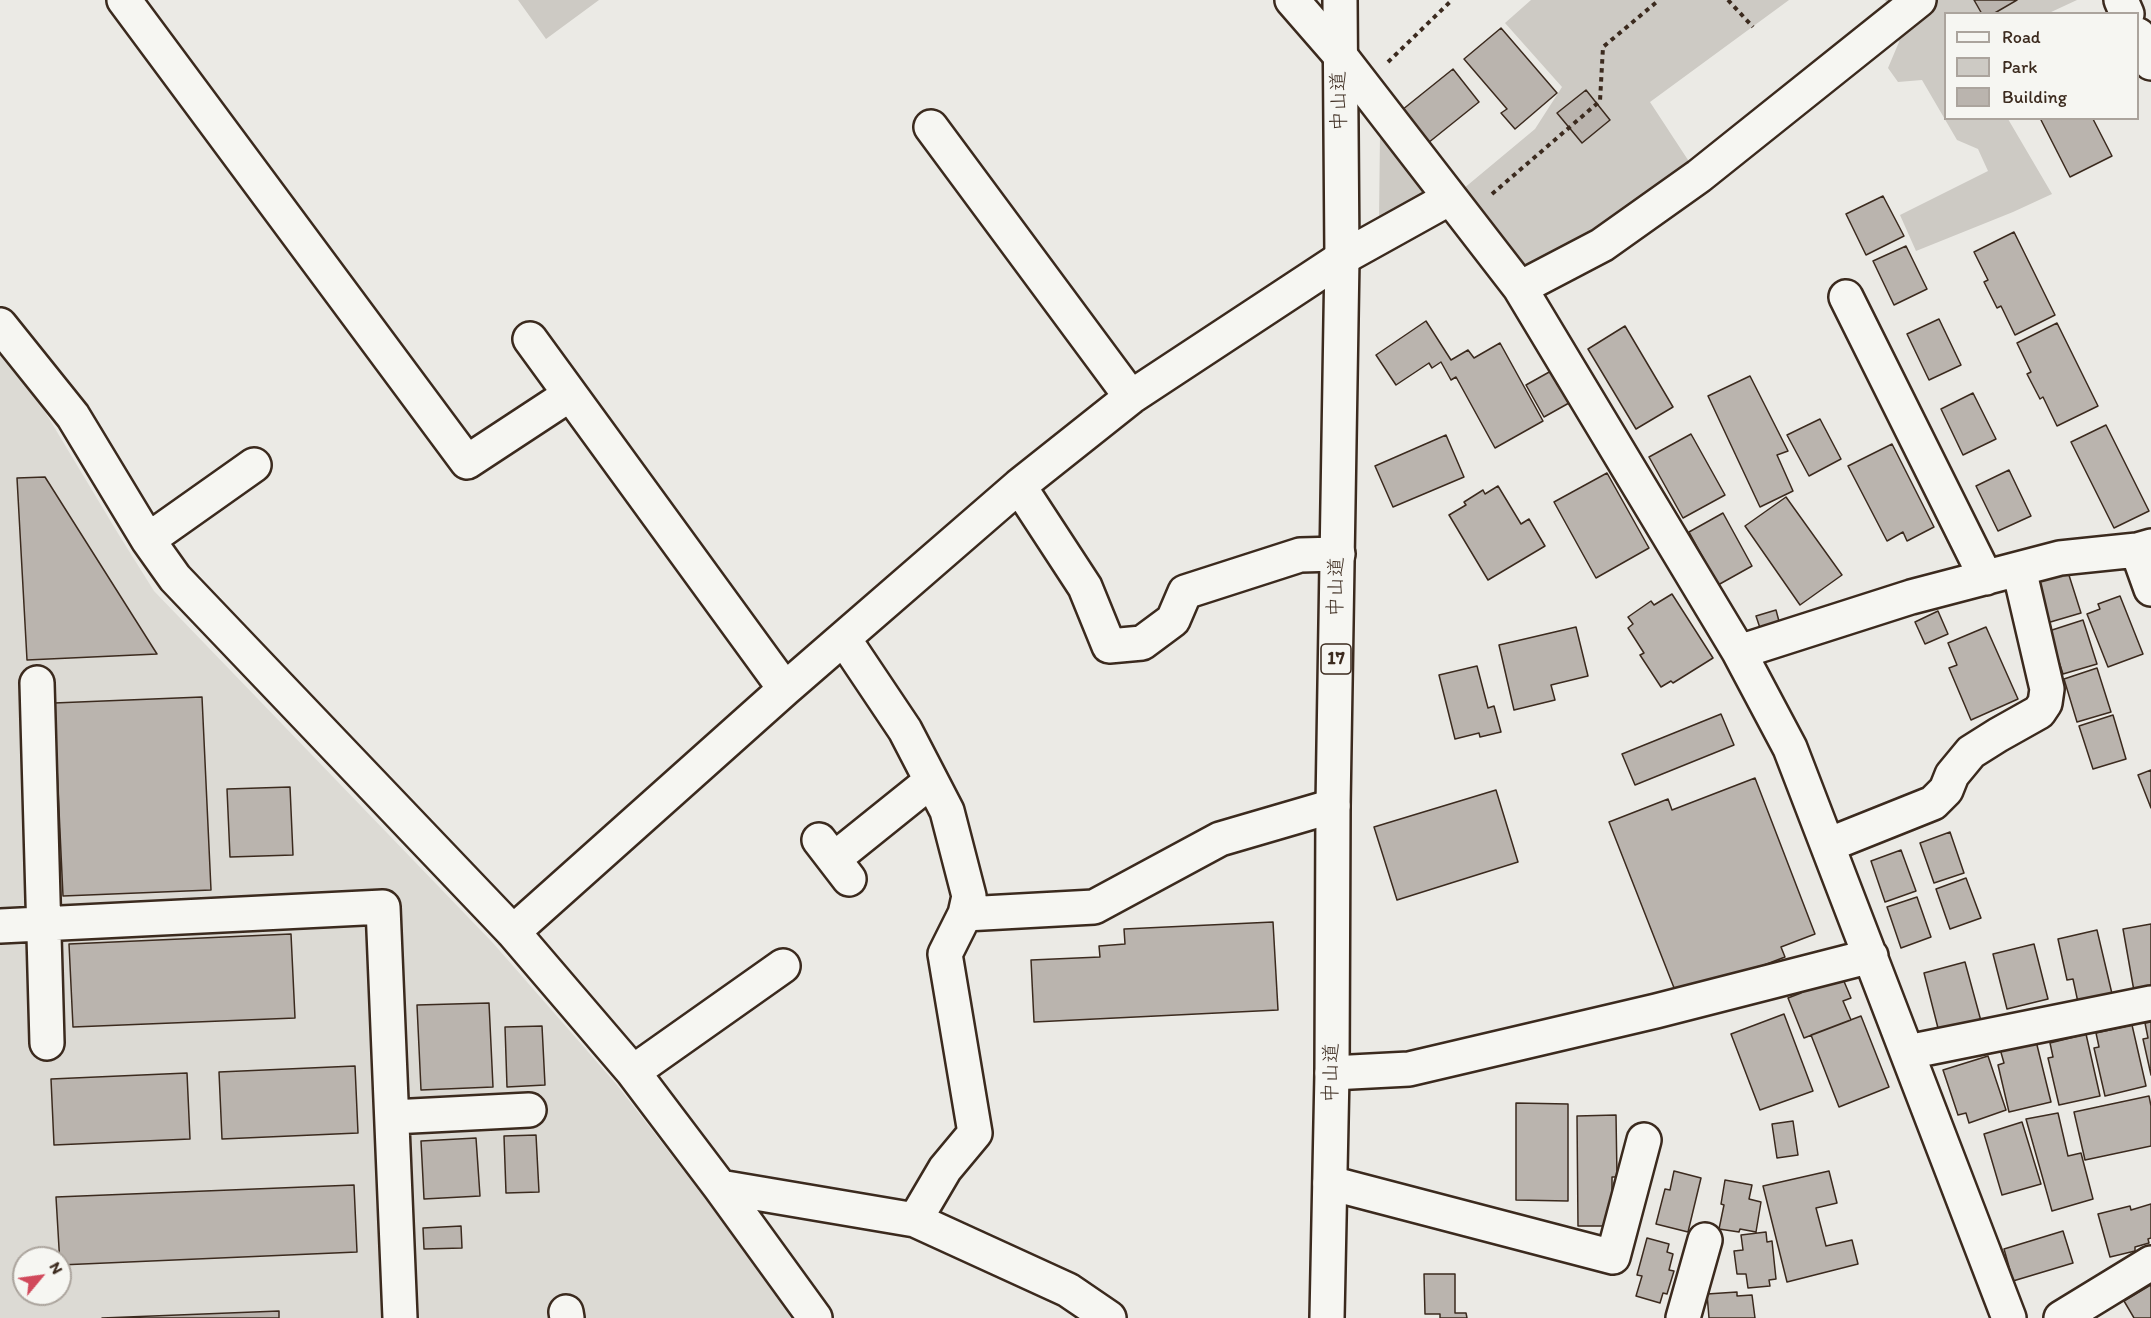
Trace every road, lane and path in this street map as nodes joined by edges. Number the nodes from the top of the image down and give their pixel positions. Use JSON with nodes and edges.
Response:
{"nodes":[{"id":1,"x":124,"y":0,"type":"edge"},
{"id":2,"x":1292,"y":0,"type":"edge"},
{"id":3,"x":1340,"y":0,"type":"edge"},
{"id":4,"x":1452,"y":0,"type":"edge"},
{"id":5,"x":1659,"y":0,"type":"edge"},
{"id":6,"x":1728,"y":0,"type":"edge"},
{"id":7,"x":1919,"y":0,"type":"edge"},
{"id":8,"x":1753,"y":27,"type":"dead end"},
{"id":9,"x":2139,"y":37,"type":"edge"},
{"id":10,"x":1339,"y":54,"type":"junction"},
{"id":11,"x":2151,"y":63,"type":"edge"},
{"id":12,"x":1363,"y":86,"type":"junction"},
{"id":13,"x":931,"y":128,"type":"dead end"},
{"id":14,"x":1457,"y":207,"type":"junction"},
{"id":15,"x":1342,"y":258,"type":"junction"},
{"id":16,"x":1520,"y":288,"type":"junction"},
{"id":17,"x":1846,"y":297,"type":"dead end"},
{"id":18,"x":0,"y":326,"type":"edge"},
{"id":19,"x":530,"y":339,"type":"dead end"},
{"id":20,"x":569,"y":395,"type":"junction"},
{"id":21,"x":1131,"y":397,"type":"junction"},
{"id":22,"x":254,"y":465,"type":"dead end"},
{"id":23,"x":1019,"y":486,"type":"junction"},
{"id":24,"x":148,"y":540,"type":"junction"},
{"id":25,"x":2144,"y":548,"type":"edge"},
{"id":26,"x":1338,"y":554,"type":"junction"},
{"id":27,"x":2019,"y":569,"type":"junction"},
{"id":28,"x":1986,"y":578,"type":"junction"},
{"id":29,"x":2151,"y":589,"type":"edge"},
{"id":30,"x":844,"y":639,"type":"junction"},
{"id":31,"x":1740,"y":652,"type":"junction"},
{"id":32,"x":37,"y":683,"type":"dead end"},
{"id":33,"x":785,"y":689,"type":"junction"},
{"id":34,"x":931,"y":781,"type":"junction"},
{"id":35,"x":1333,"y":806,"type":"junction"},
{"id":36,"x":1828,"y":845,"type":"junction"},
{"id":37,"x":834,"y":859,"type":"dead end"},
{"id":38,"x":965,"y":914,"type":"junction"},
{"id":39,"x":44,"y":924,"type":"junction"},
{"id":40,"x":0,"y":926,"type":"edge"},
{"id":41,"x":513,"y":932,"type":"junction"},
{"id":42,"x":1871,"y":956,"type":"junction"},
{"id":43,"x":783,"y":966,"type":"dead end"},
{"id":44,"x":2151,"y":1003,"type":"edge"},
{"id":45,"x":47,"y":1043,"type":"dead end"},
{"id":46,"x":1908,"y":1052,"type":"junction"},
{"id":47,"x":633,"y":1072,"type":"junction"},
{"id":48,"x":1332,"y":1073,"type":"junction"},
{"id":49,"x":530,"y":1110,"type":"dead end"},
{"id":50,"x":392,"y":1117,"type":"junction"},
{"id":51,"x":1644,"y":1140,"type":"dead end"},
{"id":52,"x":1330,"y":1183,"type":"junction"},
{"id":53,"x":720,"y":1187,"type":"junction"},
{"id":54,"x":915,"y":1220,"type":"junction"},
{"id":55,"x":1705,"y":1240,"type":"dead end"},
{"id":56,"x":2151,"y":1263,"type":"edge"},
{"id":57,"x":400,"y":1318,"type":"edge"},
{"id":58,"x":815,"y":1318,"type":"edge"},
{"id":59,"x":1109,"y":1318,"type":"edge"},
{"id":60,"x":1327,"y":1318,"type":"edge"},
{"id":61,"x":1683,"y":1318,"type":"edge"},
{"id":62,"x":2009,"y":1318,"type":"edge"},
{"id":63,"x":2061,"y":1318,"type":"edge"}],
"edges":[{"from":1,"to":20,"type":"main road"},
{"from":2,"to":10,"type":"main road"},
{"from":3,"to":10,"type":"main road","name":"中山道","number":"17"},
{"from":4,"to":12,"type":"path"},
{"from":5,"to":14,"type":"path"},
{"from":6,"to":8,"type":"path"},
{"from":7,"to":16,"type":"main road"},
{"from":9,"to":11,"type":"main road"},
{"from":10,"to":12,"type":"main road"},
{"from":10,"to":15,"type":"main road","name":"中山道","number":"17"},
{"from":12,"to":14,"type":"main road"},
{"from":13,"to":21,"type":"main road"},
{"from":14,"to":15,"type":"main road"},
{"from":14,"to":16,"type":"main road"},
{"from":15,"to":21,"type":"main road"},
{"from":15,"to":26,"type":"main road","name":"中山道","number":"17"},
{"from":16,"to":31,"type":"main road"},
{"from":17,"to":28,"type":"main road"},
{"from":18,"to":24,"type":"main road"},
{"from":19,"to":20,"type":"main road"},
{"from":20,"to":33,"type":"main road"},
{"from":21,"to":23,"type":"main road"},
{"from":22,"to":24,"type":"main road"},
{"from":23,"to":26,"type":"main road"},
{"from":23,"to":30,"type":"main road"},
{"from":24,"to":41,"type":"main road"},
{"from":25,"to":27,"type":"main road"},
{"from":25,"to":29,"type":"main road"},
{"from":26,"to":35,"type":"main road","name":"中山道","number":"17"},
{"from":27,"to":28,"type":"main road"},
{"from":27,"to":36,"type":"main road"},
{"from":28,"to":31,"type":"main road"},
{"from":30,"to":33,"type":"main road"},
{"from":30,"to":34,"type":"main road"},
{"from":31,"to":36,"type":"main road"},
{"from":32,"to":39,"type":"main road"},
{"from":33,"to":41,"type":"main road"},
{"from":34,"to":37,"type":"main road"},
{"from":34,"to":38,"type":"main road"},
{"from":35,"to":38,"type":"main road"},
{"from":35,"to":48,"type":"main road","name":"中山道","number":"17"},
{"from":36,"to":42,"type":"main road"},
{"from":38,"to":54,"type":"main road"},
{"from":39,"to":40,"type":"main road"},
{"from":39,"to":45,"type":"main road"},
{"from":39,"to":50,"type":"main road"},
{"from":41,"to":47,"type":"main road"},
{"from":42,"to":46,"type":"main road"},
{"from":42,"to":48,"type":"main road"},
{"from":43,"to":47,"type":"main road"},
{"from":44,"to":46,"type":"main road"},
{"from":46,"to":62,"type":"main road"},
{"from":47,"to":53,"type":"main road"},
{"from":48,"to":52,"type":"main road","name":"中山道","number":"17"},
{"from":49,"to":50,"type":"main road"},
{"from":50,"to":57,"type":"main road"},
{"from":51,"to":52,"type":"main road"},
{"from":52,"to":60,"type":"main road","name":"中山道","number":"17"},
{"from":53,"to":54,"type":"main road"},
{"from":53,"to":58,"type":"main road"},
{"from":54,"to":59,"type":"main road"},
{"from":55,"to":61,"type":"main road"},
{"from":56,"to":63,"type":"main road"}]}
